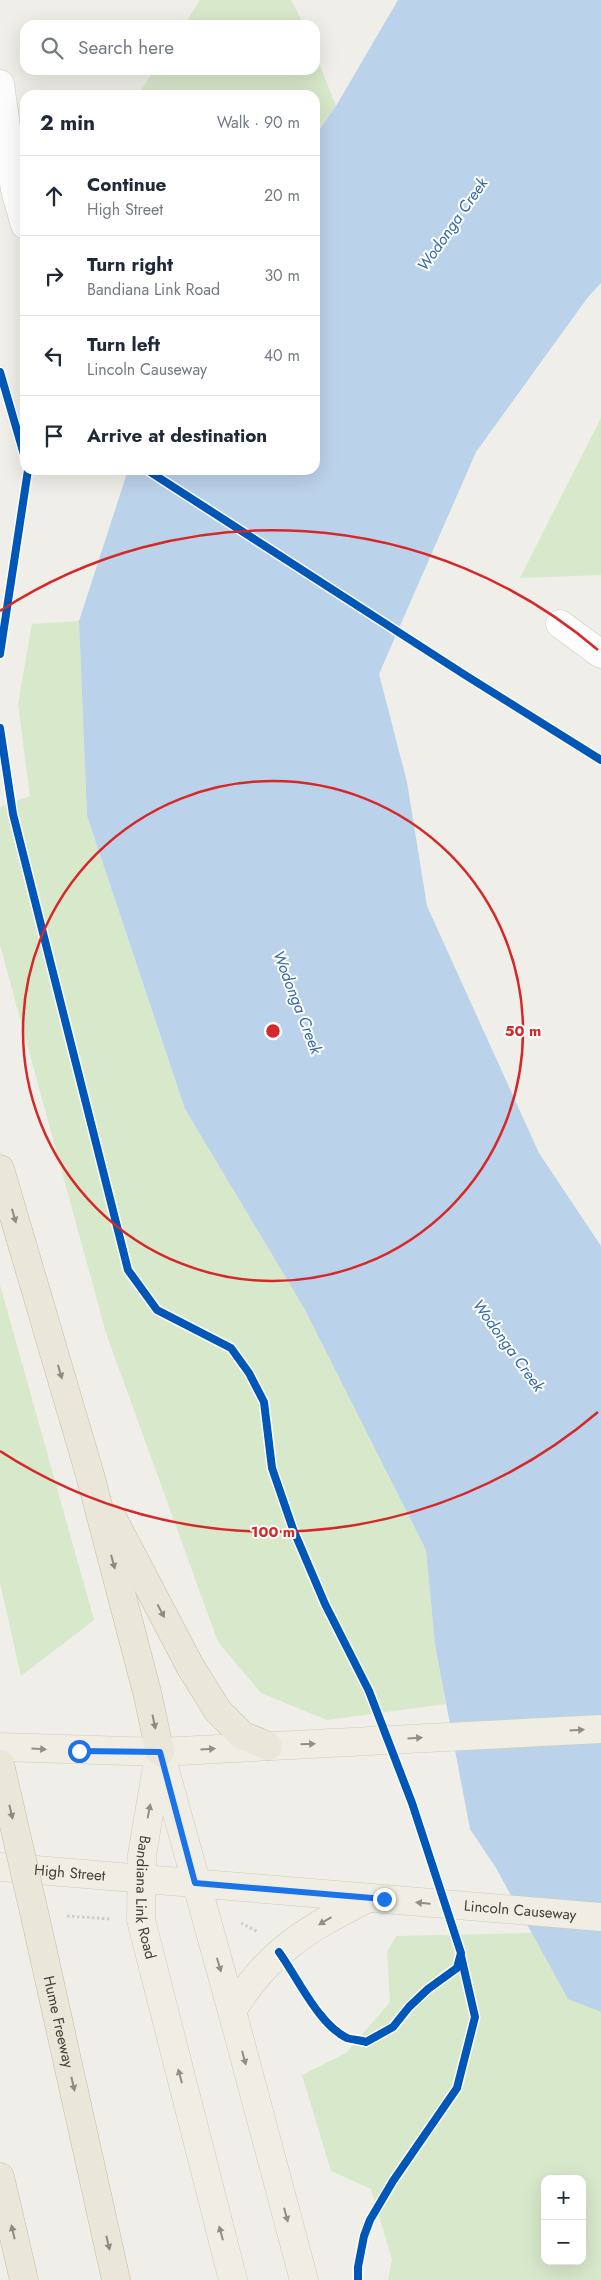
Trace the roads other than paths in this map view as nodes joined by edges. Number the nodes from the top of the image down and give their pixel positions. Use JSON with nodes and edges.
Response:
{"nodes":[{"id":1,"x":0,"y":84,"type":"edge"},
{"id":2,"x":20,"y":208,"type":"edge"},
{"id":3,"x":560,"y":624,"type":"dead end"},
{"id":4,"x":601,"y":654,"type":"edge"},
{"id":5,"x":0,"y":1169,"type":"edge"},
{"id":6,"x":90,"y":1475,"type":"junction"},
{"id":7,"x":601,"y":1729,"type":"edge"},
{"id":8,"x":268,"y":1746,"type":"junction"},
{"id":9,"x":0,"y":1747,"type":"edge"},
{"id":10,"x":160,"y":1752,"type":"junction"},
{"id":11,"x":0,"y":1764,"type":"edge"},
{"id":12,"x":0,"y":1867,"type":"edge"},
{"id":13,"x":141,"y":1877,"type":"junction"},
{"id":14,"x":195,"y":1883,"type":"junction"},
{"id":15,"x":376,"y":1898,"type":"junction"},
{"id":16,"x":601,"y":1918,"type":"edge"},
{"id":17,"x":232,"y":2011,"type":"junction"},
{"id":18,"x":0,"y":2178,"type":"edge"},
{"id":19,"x":24,"y":2280,"type":"edge"},
{"id":20,"x":116,"y":2280,"type":"edge"},
{"id":21,"x":234,"y":2280,"type":"edge"},
{"id":22,"x":304,"y":2280,"type":"edge"}],
"edges":[{"from":1,"to":2,"type":"street"},
{"from":3,"to":4,"type":"street"},
{"from":5,"to":6,"type":"highway","one_way":true},
{"from":6,"to":8,"type":"highway","one_way":true},
{"from":6,"to":10,"type":"highway","one_way":true},
{"from":8,"to":7,"type":"main road","one_way":true},
{"from":10,"to":8,"type":"main road","one_way":true},
{"from":9,"to":10,"type":"main road","one_way":true},
{"from":13,"to":10,"type":"main road","name":"Bandiana Link Road","one_way":true},
{"from":10,"to":14,"type":"main road"},
{"from":11,"to":20,"type":"highway","name":"Hume Freeway","one_way":true,"bridge":true},
{"from":12,"to":13,"type":"main road","name":"High Street"},
{"from":13,"to":14,"type":"main road","name":"Lincoln Causeway"},
{"from":21,"to":13,"type":"main road","name":"Bandiana Link Road","one_way":true},
{"from":14,"to":15,"type":"main road","name":"Lincoln Causeway"},
{"from":14,"to":17,"type":"main road","one_way":true},
{"from":16,"to":15,"type":"main road","name":"Lincoln Causeway","one_way":true},
{"from":15,"to":17,"type":"main road","one_way":true},
{"from":17,"to":22,"type":"main road","one_way":true},
{"from":19,"to":18,"type":"highway","one_way":true}]}
